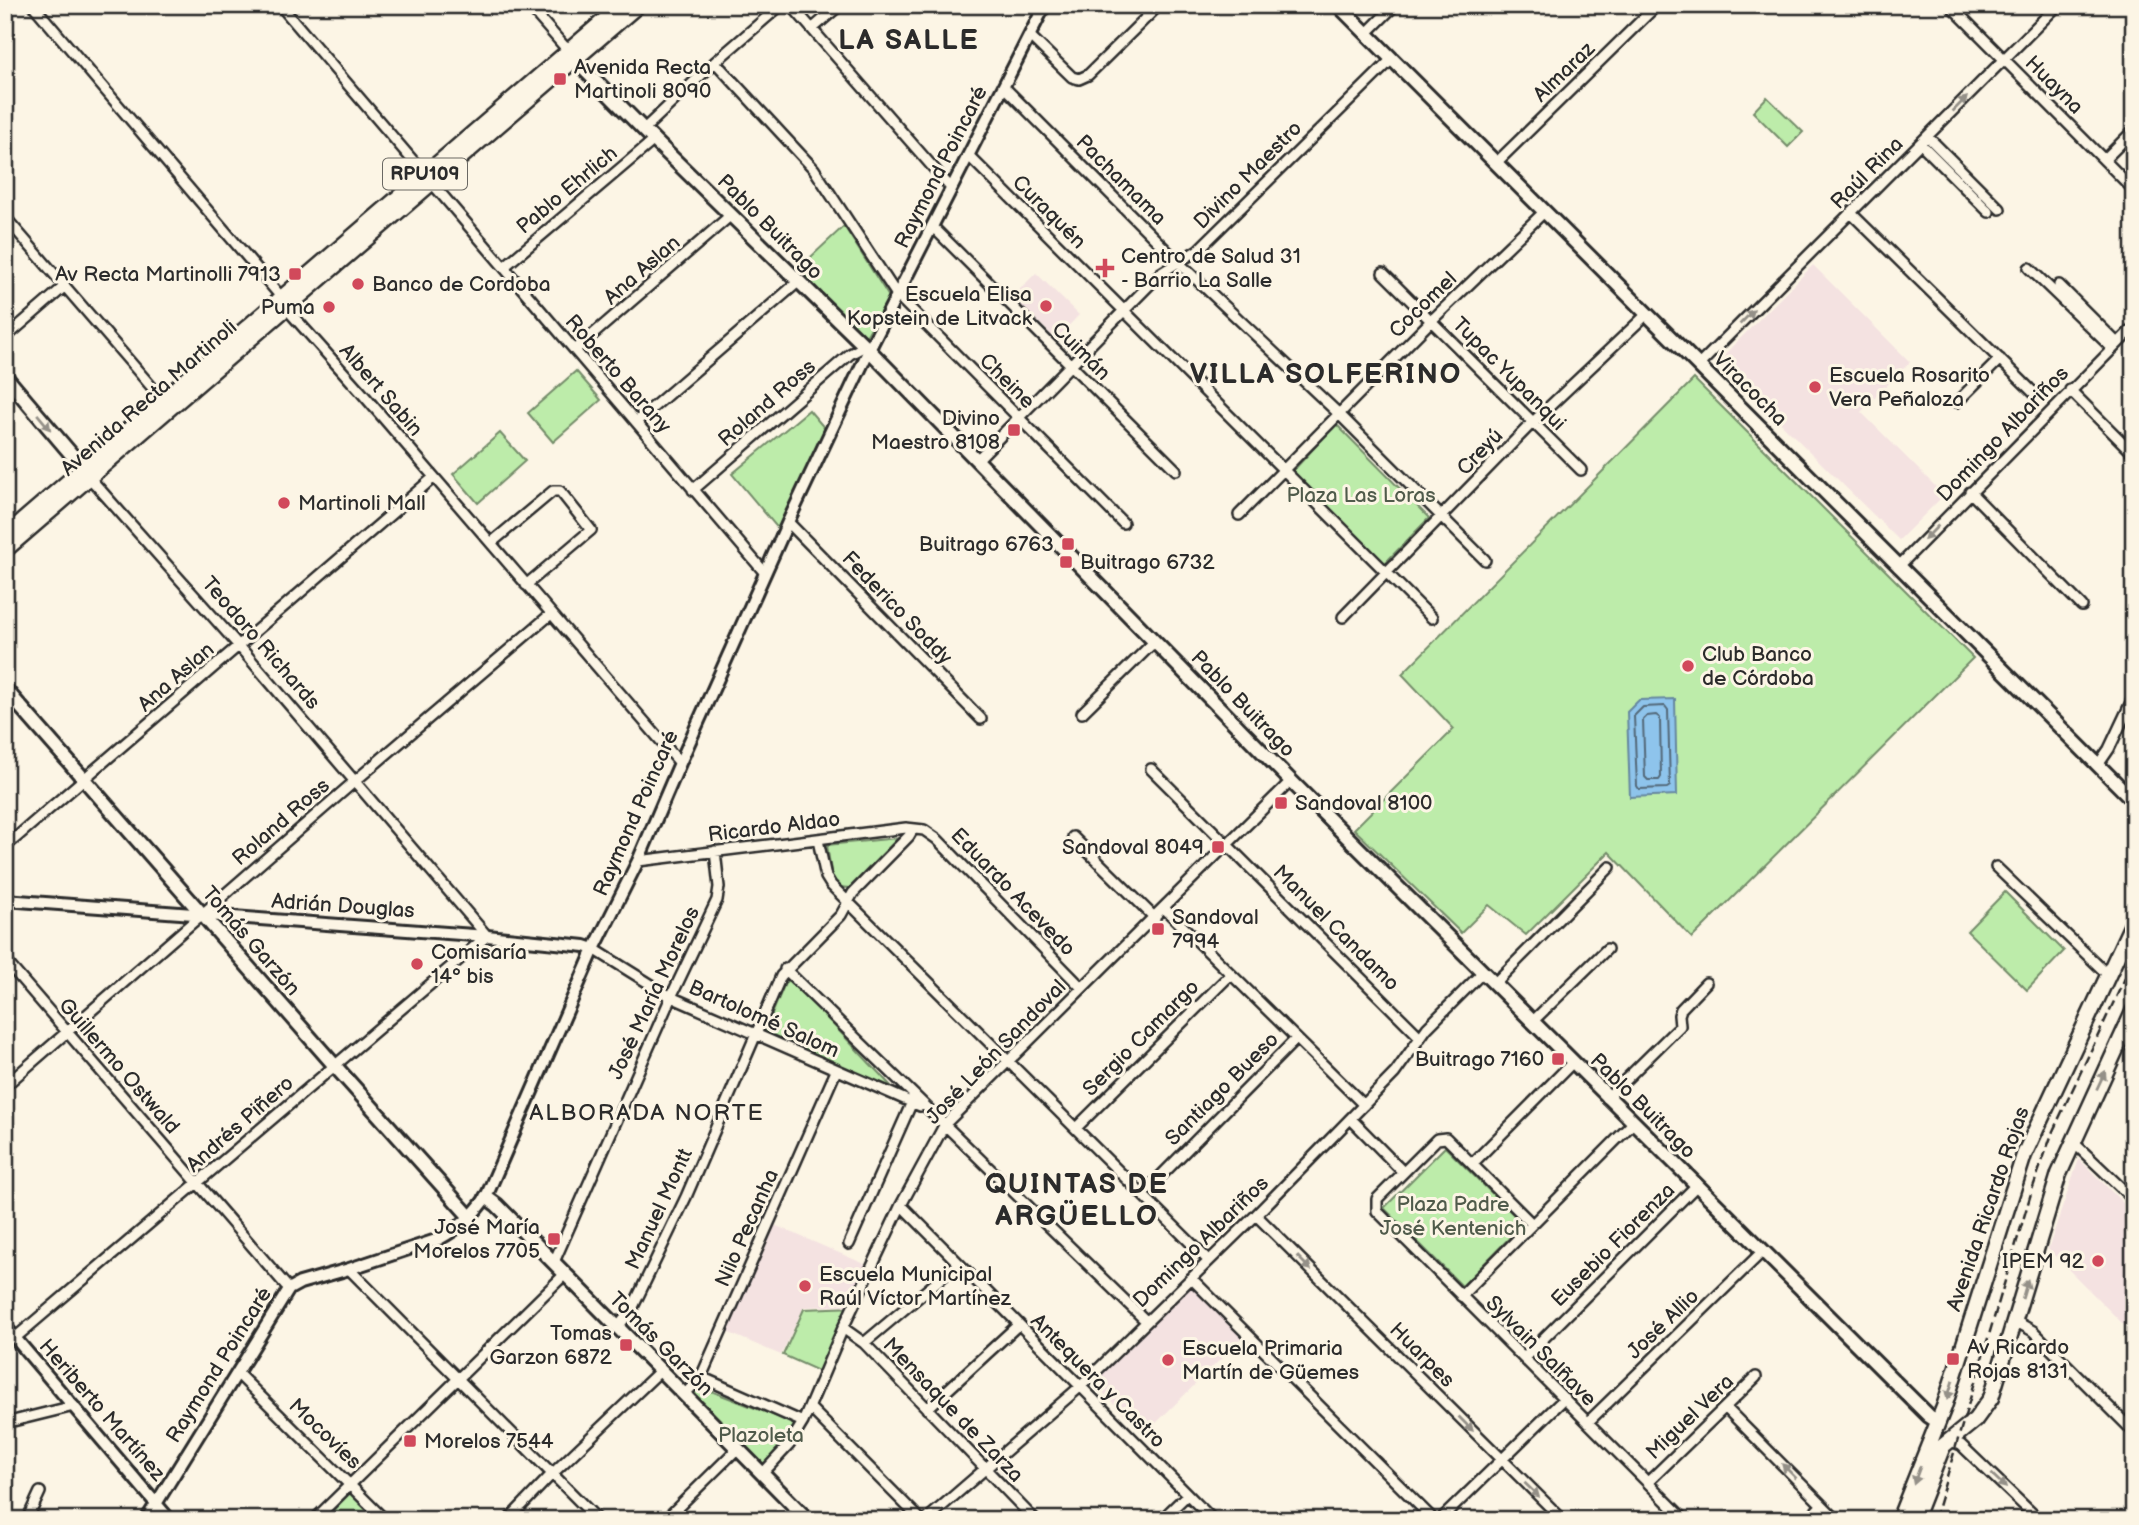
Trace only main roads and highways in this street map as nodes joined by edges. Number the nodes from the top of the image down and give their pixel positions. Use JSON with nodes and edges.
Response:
{"nodes":[{"id":1,"x":622,"y":5,"type":"edge"},
{"id":2,"x":638,"y":5,"type":"edge"},
{"id":3,"x":1338,"y":5,"type":"edge"},
{"id":4,"x":572,"y":55,"type":"junction"},
{"id":5,"x":284,"y":303,"type":"junction"},
{"id":6,"x":5,"y":376,"type":"edge"},
{"id":7,"x":86,"y":473,"type":"junction"},
{"id":8,"x":5,"y":536,"type":"edge"},
{"id":9,"x":5,"y":550,"type":"edge"},
{"id":10,"x":5,"y":689,"type":"edge"},
{"id":11,"x":2134,"y":801,"type":"edge"},
{"id":12,"x":2134,"y":920,"type":"edge"},
{"id":13,"x":2134,"y":1010,"type":"edge"},
{"id":14,"x":486,"y":1197,"type":"road end"},
{"id":15,"x":470,"y":1217,"type":"road end"},
{"id":16,"x":1936,"y":1426,"type":"junction"},
{"id":17,"x":1968,"y":1427,"type":"junction"},
{"id":18,"x":808,"y":1520,"type":"edge"},
{"id":19,"x":1899,"y":1520,"type":"edge"},
{"id":20,"x":1914,"y":1520,"type":"edge"}],
"edges":[{"from":1,"to":4,"type":"main road","name":"Avenida Recta Martinoli","number":"RPU109"},
{"from":2,"to":4,"type":"main road","name":"Avenida Recta Martinoli","number":"RPU109"},
{"from":3,"to":11,"type":"main road","name":"Viracocha"},
{"from":4,"to":5,"type":"main road","name":"Avenida Recta Martinoli","number":"RPU109"},
{"from":4,"to":16,"type":"main road","name":"Pablo Buitrago"},
{"from":5,"to":7,"type":"main road","name":"Avenida Recta Martinoli","number":"RPU109"},
{"from":5,"to":7,"type":"main road","name":"Avenida Recta Martinoli","number":"RPU109"},
{"from":6,"to":7,"type":"main road","name":"Teodoro Richards","one_way":true},
{"from":7,"to":8,"type":"main road","name":"Avenida Recta Martinoli","number":"RPU109"},
{"from":7,"to":9,"type":"main road","name":"Avenida Recta Martinoli","number":"RPU109"},
{"from":10,"to":15,"type":"main road","name":"Tomás Garzón"},
{"from":12,"to":16,"type":"main road","name":"Avenida Ricardo Rojas","one_way":true},
{"from":17,"to":13,"type":"main road","one_way":true},
{"from":14,"to":18,"type":"main road","name":"Tomás Garzón"},
{"from":16,"to":17,"type":"main road"},
{"from":16,"to":19,"type":"main road","name":"Avenida Ricardo Rojas","one_way":true},
{"from":17,"to":20,"type":"main road"}]}
